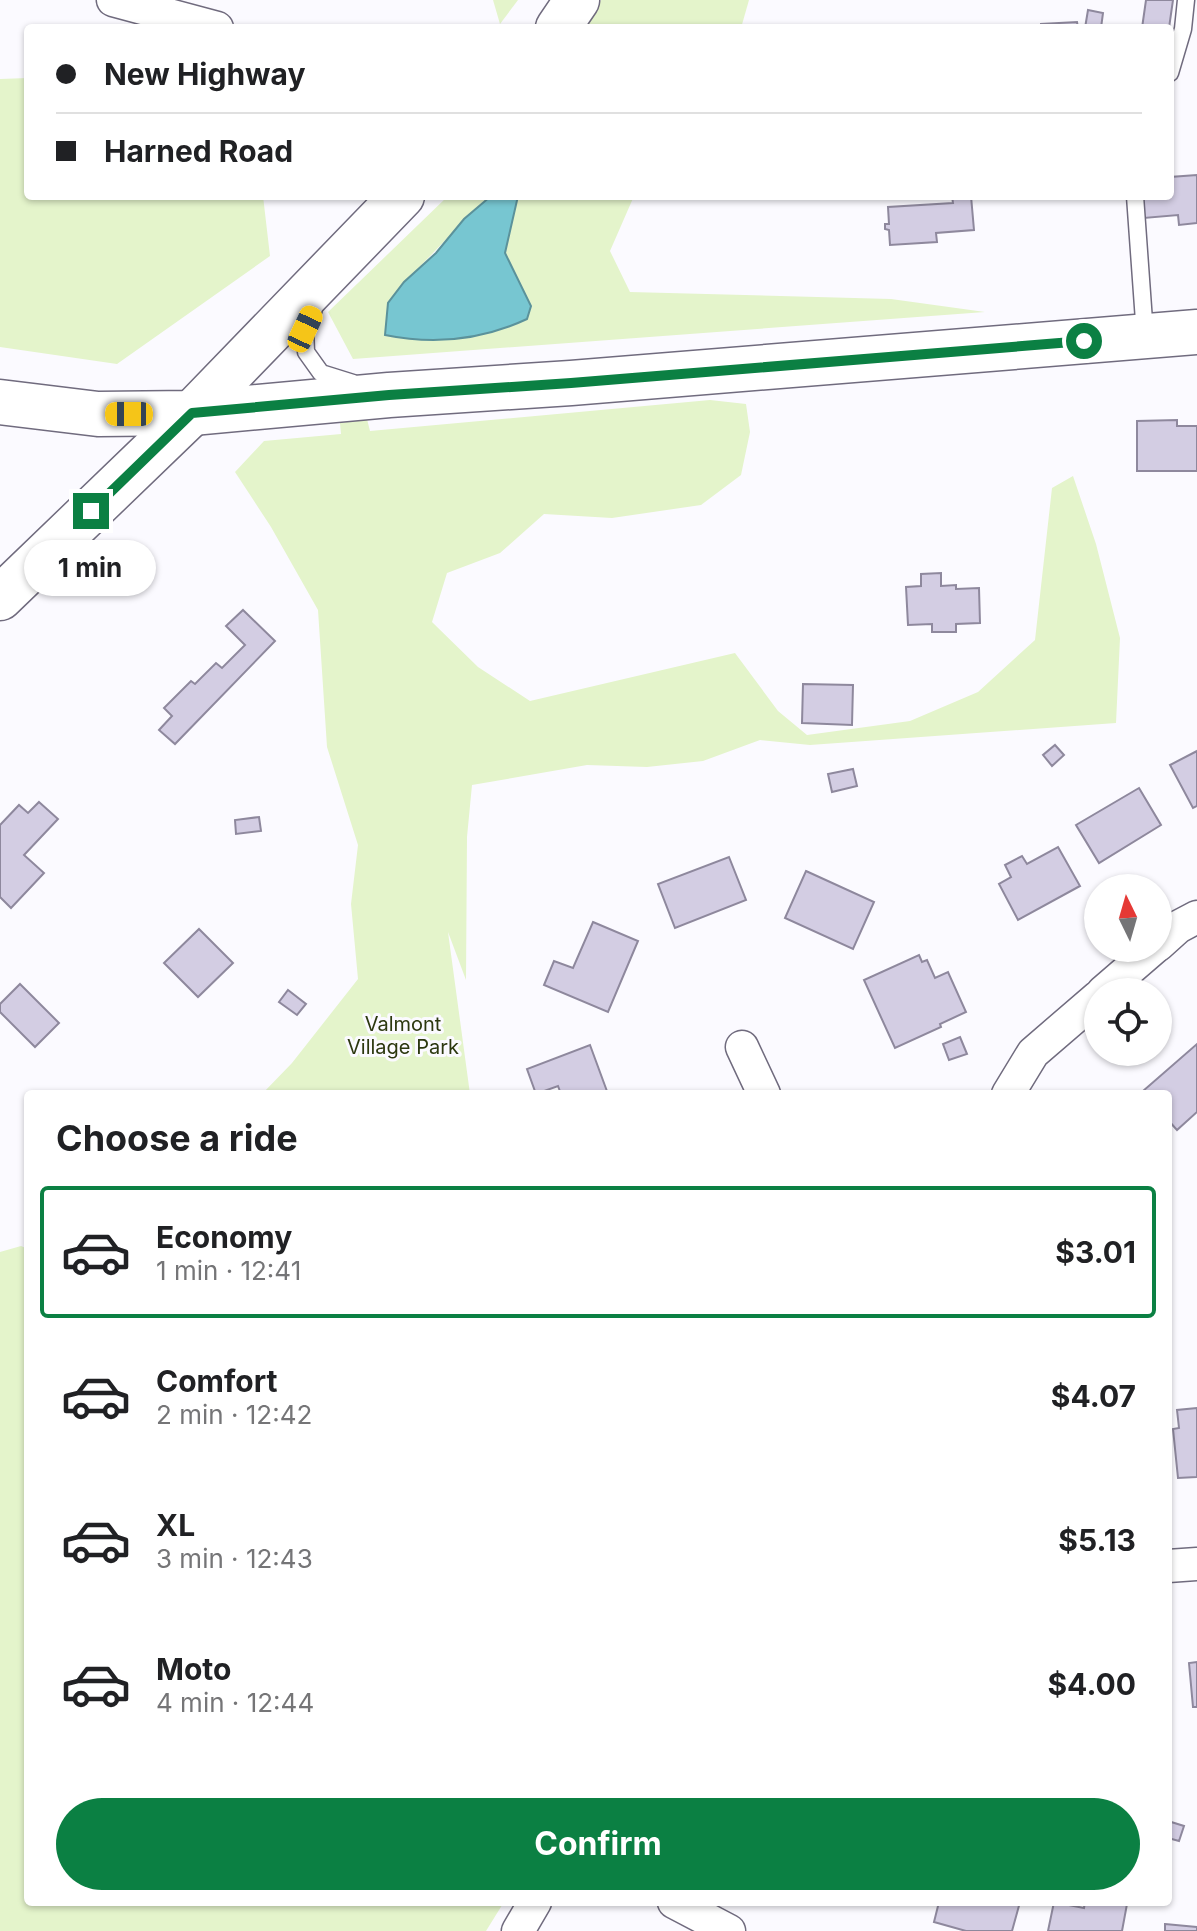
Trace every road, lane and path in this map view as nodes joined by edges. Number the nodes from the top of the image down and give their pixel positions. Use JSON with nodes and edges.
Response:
{"nodes":[{"id":1,"x":113,"y":0,"type":"edge"},
{"id":2,"x":577,"y":0,"type":"edge"},
{"id":3,"x":1186,"y":0,"type":"edge"},
{"id":4,"x":202,"y":24,"type":"edge"},
{"id":5,"x":561,"y":24,"type":"edge"},
{"id":6,"x":1174,"y":59,"type":"edge"},
{"id":7,"x":398,"y":200,"type":"edge"},
{"id":8,"x":1135,"y":200,"type":"edge"},
{"id":9,"x":334,"y":267,"type":"junction"},
{"id":10,"x":1197,"y":332,"type":"edge"},
{"id":11,"x":1145,"y":336,"type":"junction"},
{"id":12,"x":389,"y":395,"type":"junction"},
{"id":13,"x":0,"y":402,"type":"edge"},
{"id":14,"x":192,"y":413,"type":"junction"},
{"id":15,"x":0,"y":598,"type":"edge"},
{"id":16,"x":1197,"y":917,"type":"edge"},
{"id":17,"x":1172,"y":932,"type":"edge"},
{"id":18,"x":1138,"y":962,"type":"edge"},
{"id":19,"x":1119,"y":978,"type":"edge"},
{"id":20,"x":1084,"y":1009,"type":"edge"},
{"id":21,"x":742,"y":1047,"type":"dead end"},
{"id":22,"x":762,"y":1090,"type":"edge"},
{"id":23,"x":1010,"y":1090,"type":"edge"},
{"id":24,"x":1197,"y":1564,"type":"edge"},
{"id":25,"x":1172,"y":1566,"type":"edge"},
{"id":26,"x":533,"y":1906,"type":"edge"},
{"id":27,"x":682,"y":1906,"type":"edge"},
{"id":28,"x":518,"y":1931,"type":"edge"},
{"id":29,"x":729,"y":1931,"type":"edge"}],
"edges":[{"from":1,"to":4,"type":"street"},
{"from":2,"to":5,"type":"street"},
{"from":3,"to":6,"type":"lane"},
{"from":7,"to":9,"type":"street"},
{"from":8,"to":11,"type":"lane"},
{"from":9,"to":12,"type":"lane"},
{"from":9,"to":14,"type":"street"},
{"from":10,"to":11,"type":"street"},
{"from":11,"to":12,"type":"street"},
{"from":12,"to":14,"type":"street"},
{"from":13,"to":14,"type":"street"},
{"from":14,"to":15,"type":"street"},
{"from":16,"to":17,"type":"street"},
{"from":18,"to":19,"type":"street"},
{"from":20,"to":23,"type":"street"},
{"from":21,"to":22,"type":"street"},
{"from":24,"to":25,"type":"street"},
{"from":26,"to":28,"type":"street"},
{"from":27,"to":29,"type":"street"}]}
